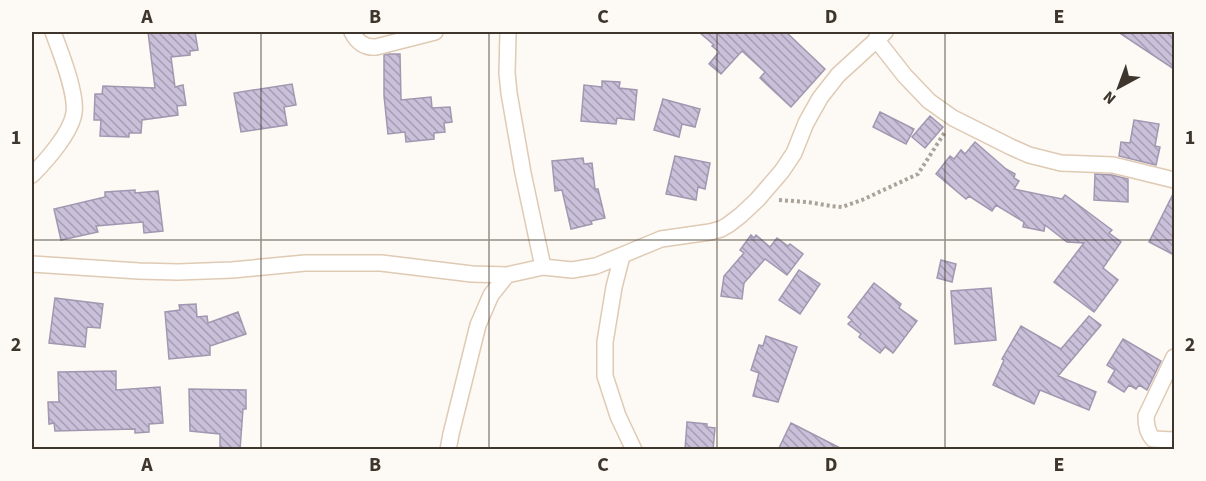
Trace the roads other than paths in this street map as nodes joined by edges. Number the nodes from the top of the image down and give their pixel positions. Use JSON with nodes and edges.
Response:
{"nodes":[{"id":1,"x":53,"y":32,"type":"edge"},
{"id":2,"x":352,"y":32,"type":"edge"},
{"id":3,"x":435,"y":32,"type":"edge"},
{"id":4,"x":508,"y":32,"type":"edge"},
{"id":5,"x":880,"y":35,"type":"edge"},
{"id":6,"x":32,"y":174,"type":"edge"},
{"id":7,"x":1174,"y":180,"type":"edge"},
{"id":8,"x":622,"y":256,"type":"junction"},
{"id":9,"x":32,"y":264,"type":"edge"},
{"id":10,"x":543,"y":267,"type":"junction"},
{"id":11,"x":507,"y":275,"type":"junction"},
{"id":12,"x":1174,"y":357,"type":"edge"},
{"id":13,"x":1174,"y":440,"type":"edge"},
{"id":14,"x":448,"y":450,"type":"edge"},
{"id":15,"x":634,"y":450,"type":"edge"}],
"edges":[{"from":1,"to":6,"type":"street"},
{"from":2,"to":3,"type":"street"},
{"from":4,"to":10,"type":"street"},
{"from":5,"to":7,"type":"street"},
{"from":5,"to":8,"type":"street"},
{"from":8,"to":10,"type":"street"},
{"from":8,"to":15,"type":"street"},
{"from":9,"to":11,"type":"street"},
{"from":10,"to":11,"type":"street"},
{"from":11,"to":14,"type":"street"},
{"from":12,"to":13,"type":"street"}]}
